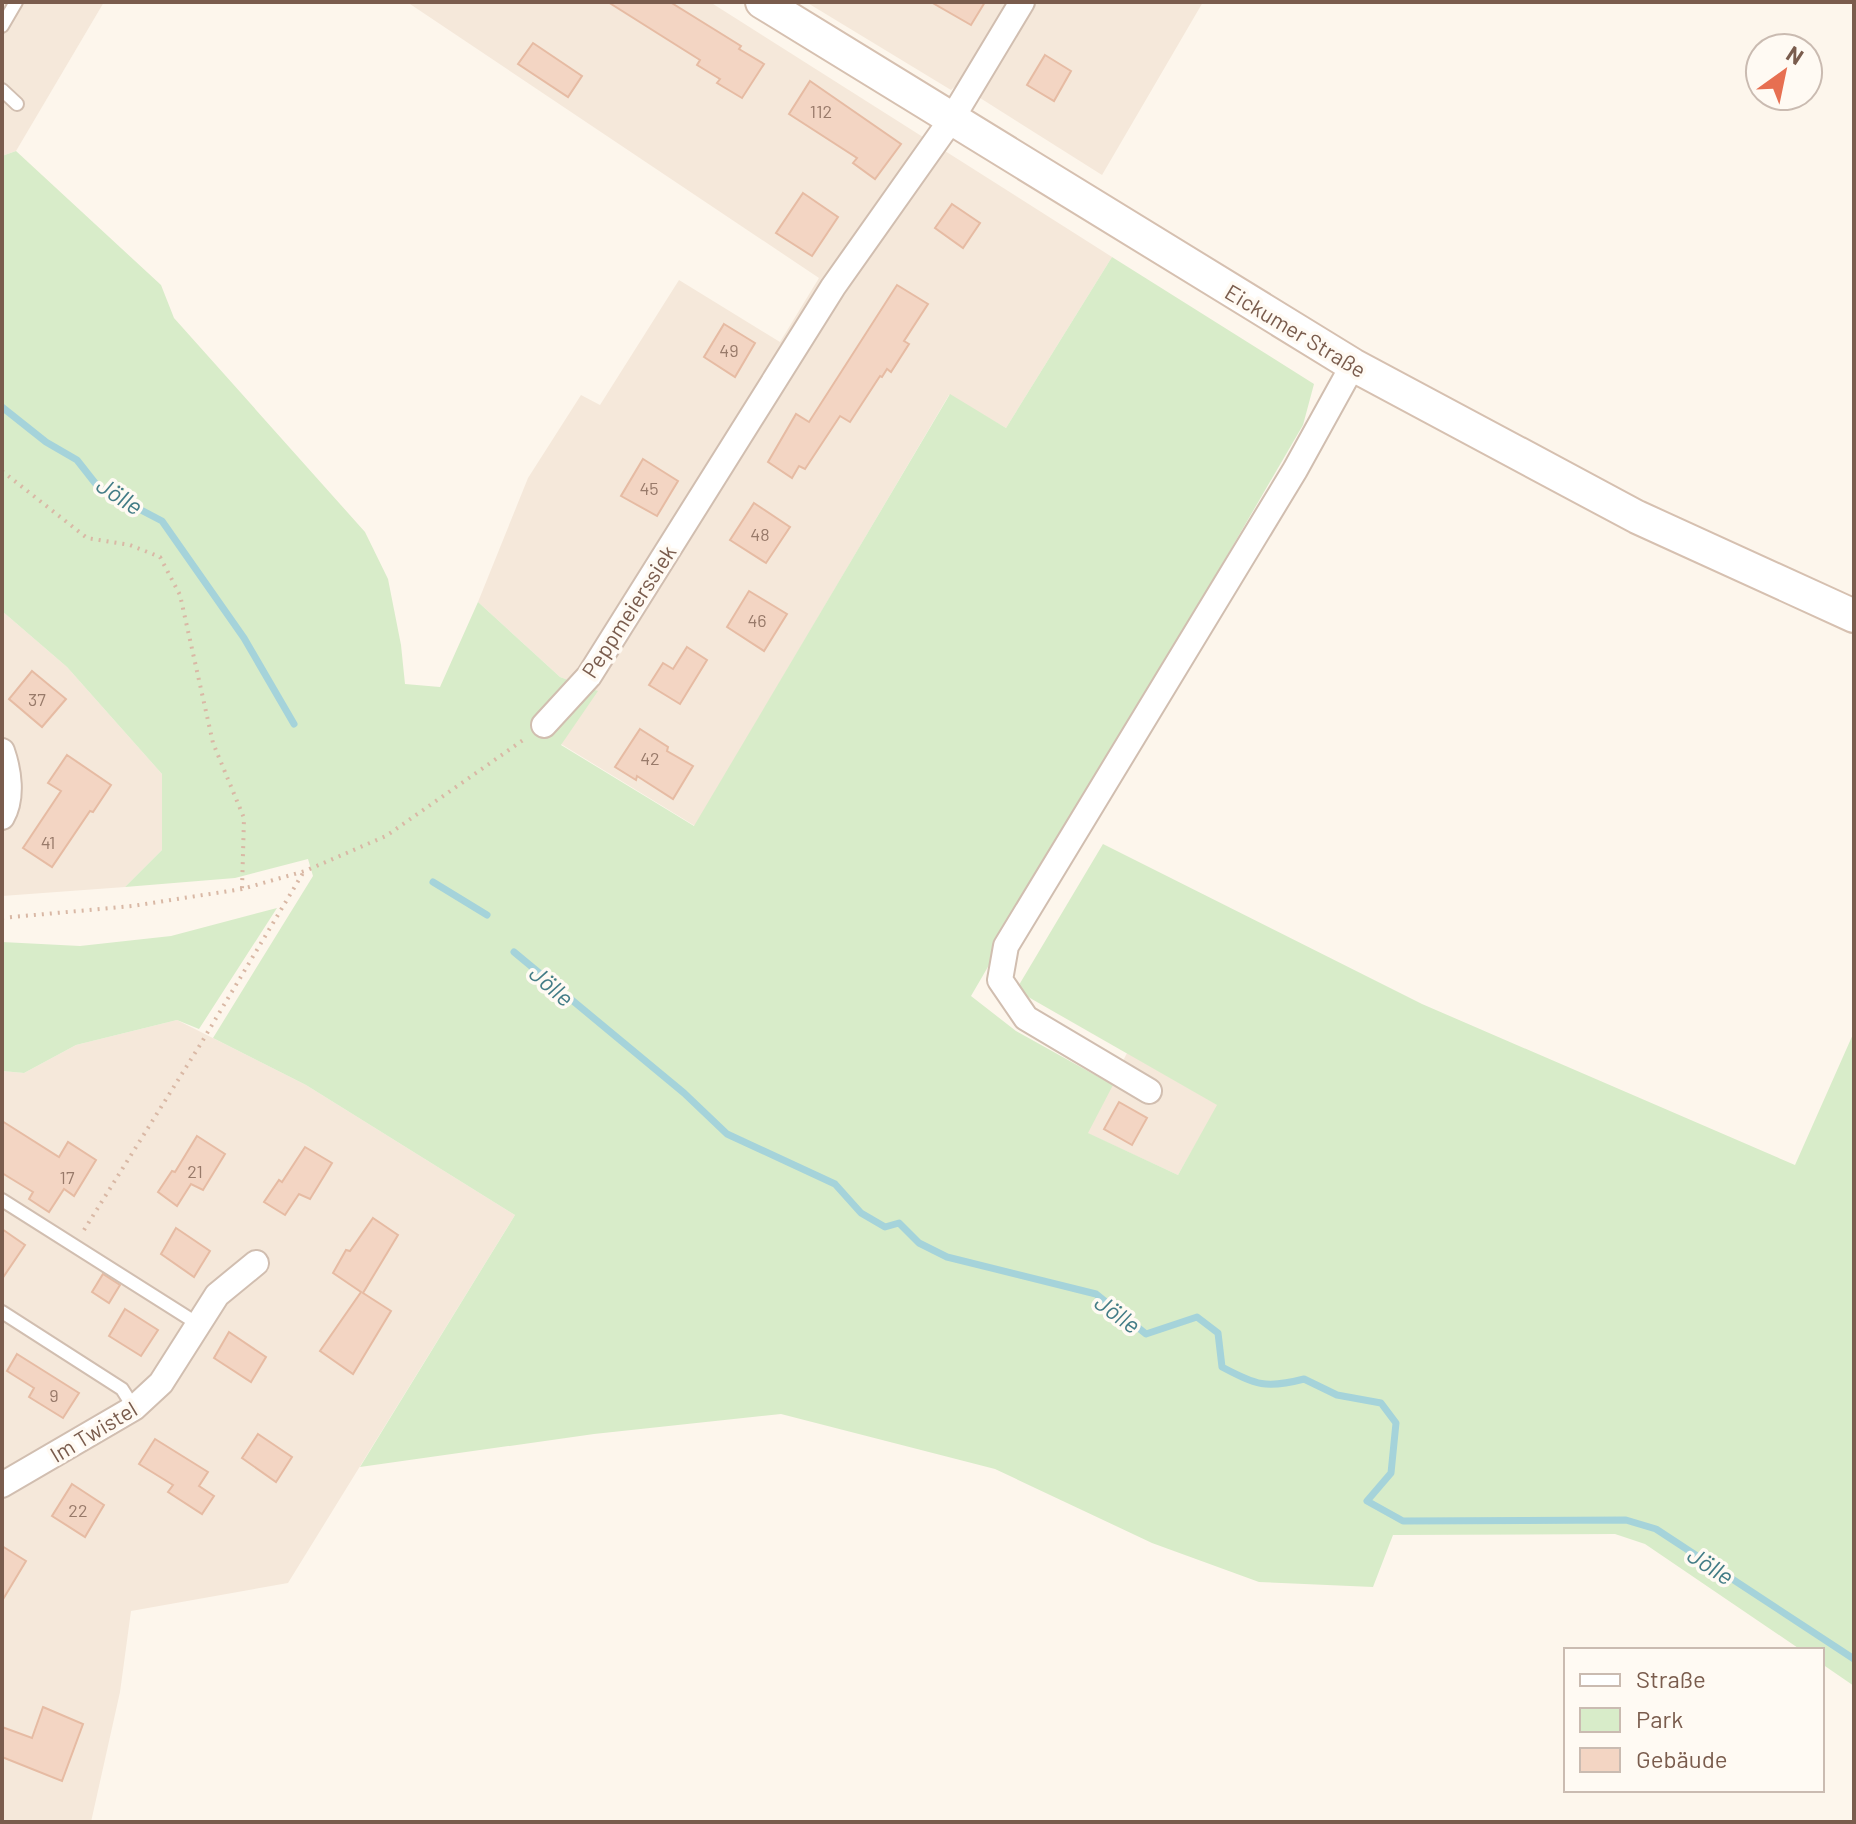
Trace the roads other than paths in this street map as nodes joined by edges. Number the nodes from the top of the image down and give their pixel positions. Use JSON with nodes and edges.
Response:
{"nodes":[{"id":1,"x":16,"y":2,"type":"edge"},
{"id":2,"x":762,"y":2,"type":"edge"},
{"id":3,"x":1022,"y":2,"type":"edge"},
{"id":4,"x":2,"y":26,"type":"edge"},
{"id":5,"x":2,"y":90,"type":"edge"},
{"id":6,"x":17,"y":104,"type":"dead end"},
{"id":7,"x":951,"y":120,"type":"junction"},
{"id":8,"x":1353,"y":365,"type":"junction"},
{"id":9,"x":1854,"y":616,"type":"edge"},
{"id":10,"x":544,"y":725,"type":"road end"},
{"id":11,"x":2,"y":751,"type":"edge"},
{"id":12,"x":2,"y":817,"type":"edge"},
{"id":13,"x":1149,"y":1091,"type":"dead end"},
{"id":14,"x":2,"y":1200,"type":"edge"},
{"id":15,"x":256,"y":1263,"type":"dead end"},
{"id":16,"x":2,"y":1312,"type":"edge"},
{"id":17,"x":198,"y":1324,"type":"junction"},
{"id":18,"x":134,"y":1408,"type":"junction"},
{"id":19,"x":2,"y":1485,"type":"edge"}],
"edges":[{"from":1,"to":4,"type":"lane"},
{"from":2,"to":7,"type":"main road","name":"Eickumer Straße"},
{"from":3,"to":7,"type":"street","name":"Peppmeierssiek"},
{"from":5,"to":6,"type":"lane"},
{"from":7,"to":8,"type":"main road","name":"Eickumer Straße"},
{"from":7,"to":10,"type":"street","name":"Peppmeierssiek"},
{"from":8,"to":9,"type":"main road","name":"Eickumer Straße"},
{"from":8,"to":13,"type":"street"},
{"from":11,"to":12,"type":"street"},
{"from":14,"to":17,"type":"lane"},
{"from":15,"to":17,"type":"street","name":"Im Twistel"},
{"from":16,"to":18,"type":"lane"},
{"from":17,"to":18,"type":"street","name":"Im Twistel"},
{"from":18,"to":19,"type":"street","name":"Im Twistel"}]}
